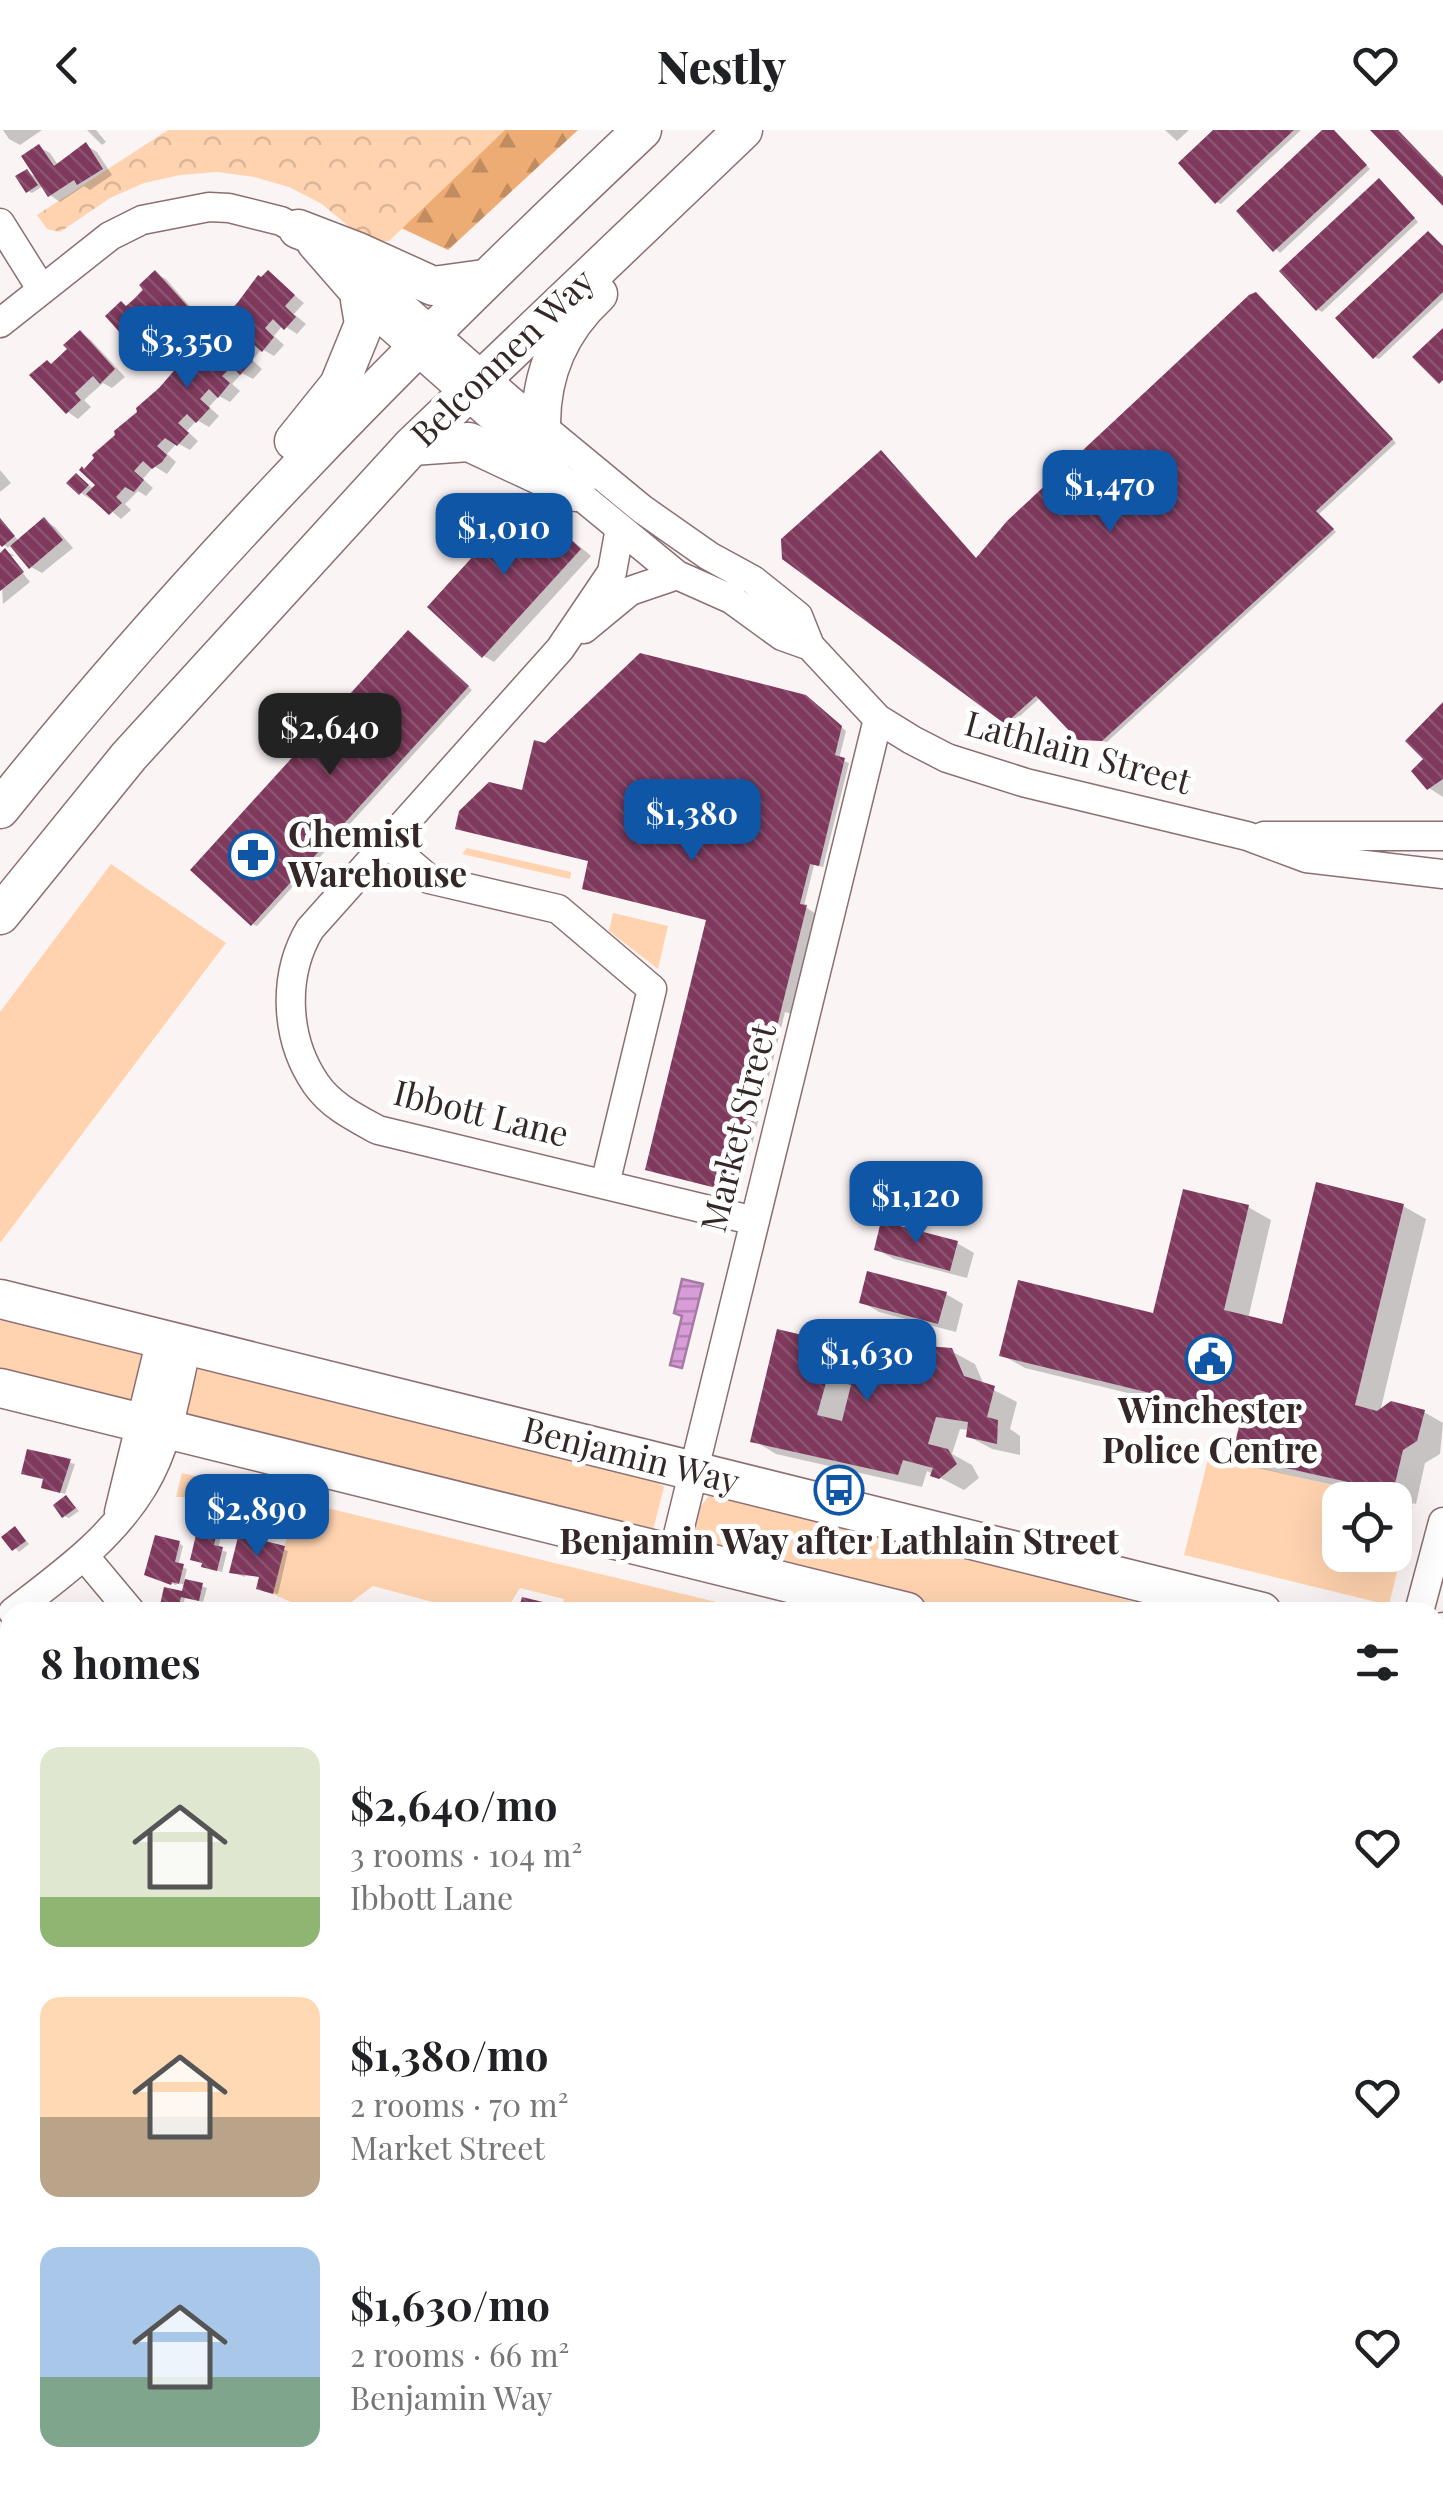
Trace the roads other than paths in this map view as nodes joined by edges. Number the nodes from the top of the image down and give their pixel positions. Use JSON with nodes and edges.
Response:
{"nodes":[{"id":1,"x":642,"y":130,"type":"edge"},
{"id":2,"x":736,"y":136,"type":"edge"},
{"id":3,"x":0,"y":223,"type":"edge"},
{"id":4,"x":298,"y":229,"type":"junction"},
{"id":5,"x":484,"y":279,"type":"junction"},
{"id":6,"x":42,"y":290,"type":"junction"},
{"id":7,"x":360,"y":300,"type":"junction"},
{"id":8,"x":0,"y":324,"type":"edge"},
{"id":9,"x":423,"y":340,"type":"junction"},
{"id":10,"x":474,"y":385,"type":"junction"},
{"id":11,"x":541,"y":424,"type":"junction"},
{"id":12,"x":412,"y":446,"type":"junction"},
{"id":13,"x":576,"y":492,"type":"junction"},
{"id":14,"x":620,"y":528,"type":"junction"},
{"id":15,"x":678,"y":575,"type":"junction"},
{"id":16,"x":139,"y":640,"type":"junction"},
{"id":17,"x":810,"y":646,"type":"junction"},
{"id":18,"x":560,"y":649,"type":"junction"},
{"id":19,"x":878,"y":719,"type":"junction"},
{"id":20,"x":0,"y":809,"type":"edge"},
{"id":21,"x":1247,"y":836,"type":"junction"},
{"id":22,"x":1443,"y":836,"type":"edge"},
{"id":23,"x":387,"y":843,"type":"junction"},
{"id":24,"x":1443,"y":874,"type":"edge"},
{"id":25,"x":0,"y":915,"type":"edge"},
{"id":26,"x":605,"y":1184,"type":"junction"},
{"id":27,"x":755,"y":1221,"type":"junction"},
{"id":28,"x":6,"y":1299,"type":"edge"},
{"id":29,"x":174,"y":1342,"type":"junction"},
{"id":30,"x":0,"y":1388,"type":"edge"},
{"id":31,"x":152,"y":1425,"type":"junction"},
{"id":32,"x":694,"y":1472,"type":"junction"},
{"id":33,"x":1443,"y":1522,"type":"edge"},
{"id":34,"x":673,"y":1554,"type":"junction"},
{"id":35,"x":85,"y":1557,"type":"junction"},
{"id":36,"x":27,"y":1602,"type":"edge"},
{"id":37,"x":123,"y":1602,"type":"edge"},
{"id":38,"x":866,"y":1602,"type":"edge"},
{"id":39,"x":1221,"y":1602,"type":"edge"},
{"id":40,"x":1422,"y":1602,"type":"edge"}],
"edges":[{"from":1,"to":5,"type":"main road","name":"Belconnen Way"},
{"from":2,"to":10,"type":"main road","name":"Belconnen Way"},
{"from":2,"to":11,"type":"main road"},
{"from":3,"to":6,"type":"street"},
{"from":4,"to":5,"type":"main road"},
{"from":4,"to":6,"type":"street"},
{"from":4,"to":7,"type":"street"},
{"from":4,"to":9,"type":"street"},
{"from":5,"to":9,"type":"main road","name":"Belconnen Way"},
{"from":6,"to":8,"type":"street"},
{"from":7,"to":9,"type":"street"},
{"from":7,"to":16,"type":"main road"},
{"from":9,"to":10,"type":"street"},
{"from":9,"to":16,"type":"main road","name":"Belconnen Way"},
{"from":10,"to":11,"type":"street","name":"Lathlain Street"},
{"from":10,"to":12,"type":"main road","name":"Belconnen Way"},
{"from":10,"to":13,"type":"street","name":"Lathlain Street"},
{"from":11,"to":17,"type":"street","name":"Lathlain Street"},
{"from":12,"to":13,"type":"main road"},
{"from":12,"to":25,"type":"main road","name":"Belconnen Way"},
{"from":13,"to":14,"type":"street","name":"Lathlain Street"},
{"from":14,"to":15,"type":"street","name":"Lathlain Street"},
{"from":14,"to":18,"type":"street"},
{"from":15,"to":17,"type":"street","name":"Lathlain Street"},
{"from":15,"to":18,"type":"street"},
{"from":16,"to":20,"type":"main road","name":"Belconnen Way"},
{"from":17,"to":19,"type":"street","name":"Lathlain Street"},
{"from":18,"to":23,"type":"street","name":"Ibbott Lane"},
{"from":19,"to":21,"type":"street","name":"Lathlain Street"},
{"from":19,"to":27,"type":"street","name":"Market Street"},
{"from":21,"to":22,"type":"street","name":"Lathlain Street"},
{"from":21,"to":24,"type":"street","name":"Lathlain Street"},
{"from":23,"to":26,"type":"street"},
{"from":23,"to":26,"type":"street","name":"Ibbott Lane"},
{"from":26,"to":27,"type":"street","name":"Ibbott Lane"},
{"from":27,"to":32,"type":"street","name":"Market Street"},
{"from":28,"to":29,"type":"main road","name":"Benjamin Way"},
{"from":29,"to":31,"type":"street"},
{"from":29,"to":32,"type":"main road","name":"Benjamin Way"},
{"from":30,"to":31,"type":"main road"},
{"from":31,"to":34,"type":"main road"},
{"from":31,"to":35,"type":"street"},
{"from":32,"to":34,"type":"street","name":"Market Street"},
{"from":32,"to":39,"type":"main road","name":"Benjamin Way"},
{"from":33,"to":40,"type":"street"},
{"from":34,"to":38,"type":"main road"},
{"from":35,"to":36,"type":"street"},
{"from":35,"to":37,"type":"street"}]}
